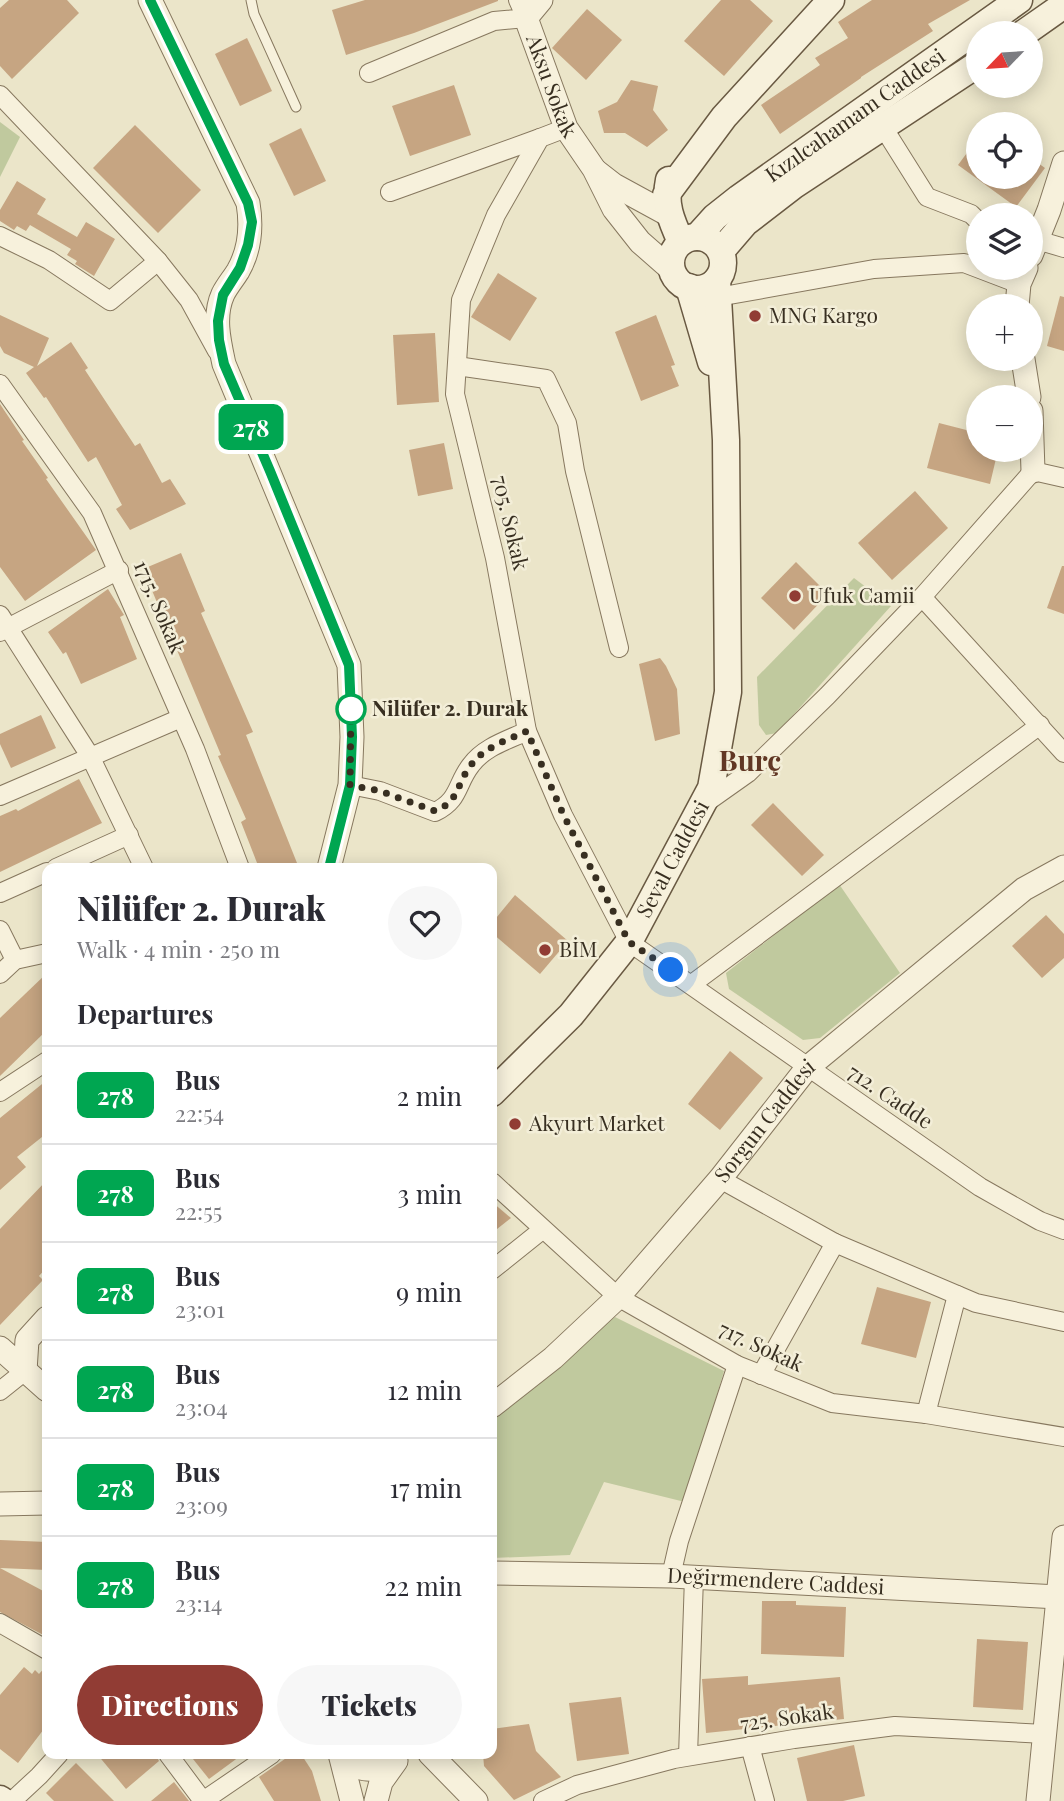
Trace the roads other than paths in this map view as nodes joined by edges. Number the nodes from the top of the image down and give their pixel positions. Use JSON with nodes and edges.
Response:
{"nodes":[{"id":1,"x":150,"y":0,"type":"edge"},
{"id":2,"x":251,"y":0,"type":"edge"},
{"id":3,"x":541,"y":0,"type":"edge"},
{"id":4,"x":831,"y":0,"type":"edge"},
{"id":5,"x":1018,"y":0,"type":"edge"},
{"id":6,"x":1064,"y":5,"type":"edge"},
{"id":7,"x":522,"y":9,"type":"edge"},
{"id":8,"x":1041,"y":21,"type":"edge"},
{"id":9,"x":966,"y":72,"type":"edge"},
{"id":10,"x":369,"y":73,"type":"dead end"},
{"id":11,"x":0,"y":95,"type":"edge"},
{"id":12,"x":296,"y":107,"type":"dead end"},
{"id":13,"x":883,"y":127,"type":"junction"},
{"id":14,"x":566,"y":128,"type":"junction"},
{"id":15,"x":540,"y":138,"type":"junction"},
{"id":16,"x":1064,"y":163,"type":"edge"},
{"id":17,"x":594,"y":169,"type":"junction"},
{"id":18,"x":390,"y":192,"type":"dead end"},
{"id":19,"x":667,"y":205,"type":"junction"},
{"id":20,"x":966,"y":212,"type":"edge"},
{"id":21,"x":1043,"y":222,"type":"edge"},
{"id":22,"x":0,"y":236,"type":"edge"},
{"id":23,"x":689,"y":239,"type":"junction"},
{"id":24,"x":1043,"y":248,"type":"edge"},
{"id":25,"x":1064,"y":248,"type":"edge"},
{"id":26,"x":720,"y":251,"type":"junction"},
{"id":27,"x":158,"y":261,"type":"junction"},
{"id":28,"x":966,"y":264,"type":"edge"},
{"id":29,"x":680,"y":279,"type":"junction"},
{"id":30,"x":717,"y":289,"type":"junction"},
{"id":31,"x":224,"y":364,"type":"junction"},
{"id":32,"x":457,"y":366,"type":"junction"},
{"id":33,"x":0,"y":384,"type":"edge"},
{"id":34,"x":724,"y":404,"type":"junction"},
{"id":35,"x":1032,"y":462,"type":"edge"},
{"id":36,"x":1032,"y":471,"type":"junction"},
{"id":37,"x":1064,"y":478,"type":"edge"},
{"id":38,"x":118,"y":570,"type":"junction"},
{"id":39,"x":922,"y":597,"type":"junction"},
{"id":40,"x":3,"y":625,"type":"edge"},
{"id":41,"x":619,"y":648,"type":"dead end"},
{"id":42,"x":181,"y":718,"type":"junction"},
{"id":43,"x":1040,"y":724,"type":"junction"},
{"id":44,"x":527,"y":731,"type":"junction"},
{"id":45,"x":1064,"y":753,"type":"edge"},
{"id":46,"x":90,"y":756,"type":"junction"},
{"id":47,"x":350,"y":785,"type":"junction"},
{"id":48,"x":0,"y":796,"type":"edge"},
{"id":49,"x":704,"y":804,"type":"junction"},
{"id":50,"x":129,"y":835,"type":"junction"},
{"id":51,"x":68,"y":863,"type":"edge"},
{"id":52,"x":143,"y":863,"type":"edge"},
{"id":53,"x":238,"y":863,"type":"edge"},
{"id":54,"x":330,"y":863,"type":"edge"},
{"id":55,"x":1064,"y":867,"type":"edge"},
{"id":56,"x":42,"y":874,"type":"edge"},
{"id":57,"x":0,"y":894,"type":"edge"},
{"id":58,"x":0,"y":930,"type":"edge"},
{"id":59,"x":629,"y":942,"type":"junction"},
{"id":60,"x":42,"y":954,"type":"edge"},
{"id":61,"x":15,"y":960,"type":"junction"},
{"id":62,"x":0,"y":974,"type":"edge"},
{"id":63,"x":692,"y":985,"type":"junction"},
{"id":64,"x":42,"y":1064,"type":"edge"},
{"id":65,"x":807,"y":1068,"type":"junction"},
{"id":66,"x":497,"y":1088,"type":"edge"},
{"id":67,"x":0,"y":1092,"type":"edge"},
{"id":68,"x":720,"y":1179,"type":"junction"},
{"id":69,"x":497,"y":1187,"type":"edge"},
{"id":70,"x":542,"y":1230,"type":"junction"},
{"id":71,"x":1064,"y":1230,"type":"edge"},
{"id":72,"x":835,"y":1243,"type":"junction"},
{"id":73,"x":497,"y":1266,"type":"edge"},
{"id":74,"x":957,"y":1295,"type":"junction"},
{"id":75,"x":618,"y":1297,"type":"junction"},
{"id":76,"x":1064,"y":1322,"type":"edge"},
{"id":77,"x":42,"y":1324,"type":"edge"},
{"id":78,"x":0,"y":1348,"type":"edge"},
{"id":79,"x":737,"y":1365,"type":"junction"},
{"id":80,"x":25,"y":1371,"type":"junction"},
{"id":81,"x":761,"y":1375,"type":"junction"},
{"id":82,"x":42,"y":1386,"type":"edge"},
{"id":83,"x":0,"y":1391,"type":"edge"},
{"id":84,"x":497,"y":1402,"type":"edge"},
{"id":85,"x":926,"y":1414,"type":"junction"},
{"id":86,"x":1064,"y":1437,"type":"edge"},
{"id":87,"x":42,"y":1503,"type":"edge"},
{"id":88,"x":0,"y":1504,"type":"edge"},
{"id":89,"x":1064,"y":1537,"type":"edge"},
{"id":90,"x":497,"y":1573,"type":"edge"},
{"id":91,"x":671,"y":1576,"type":"junction"},
{"id":92,"x":694,"y":1577,"type":"junction"},
{"id":93,"x":1061,"y":1585,"type":"edge"},
{"id":94,"x":0,"y":1623,"type":"edge"},
{"id":95,"x":42,"y":1647,"type":"edge"},
{"id":96,"x":1045,"y":1734,"type":"junction"},
{"id":97,"x":750,"y":1746,"type":"junction"},
{"id":98,"x":688,"y":1756,"type":"junction"},
{"id":99,"x":54,"y":1759,"type":"edge"},
{"id":100,"x":171,"y":1759,"type":"edge"},
{"id":101,"x":265,"y":1759,"type":"edge"},
{"id":102,"x":342,"y":1759,"type":"edge"},
{"id":103,"x":347,"y":1759,"type":"edge"},
{"id":104,"x":397,"y":1759,"type":"edge"},
{"id":105,"x":435,"y":1759,"type":"edge"},
{"id":106,"x":12,"y":1801,"type":"edge"},
{"id":107,"x":203,"y":1801,"type":"edge"},
{"id":108,"x":352,"y":1801,"type":"edge"},
{"id":109,"x":376,"y":1801,"type":"edge"},
{"id":110,"x":476,"y":1801,"type":"edge"},
{"id":111,"x":543,"y":1801,"type":"edge"},
{"id":112,"x":765,"y":1801,"type":"edge"},
{"id":113,"x":1038,"y":1801,"type":"edge"}],
"edges":[{"from":1,"to":31,"type":"street"},
{"from":2,"to":12,"type":"lane"},
{"from":3,"to":7,"type":"street"},
{"from":4,"to":19,"type":"main road"},
{"from":5,"to":23,"type":"main road","name":"Kızılcahamam Caddesi"},
{"from":6,"to":8,"type":"main road"},
{"from":7,"to":10,"type":"street"},
{"from":7,"to":14,"type":"street","name":"Aksu Sokak"},
{"from":9,"to":13,"type":"main road","name":"Kızılcahamam Caddesi"},
{"from":11,"to":27,"type":"street"},
{"from":13,"to":20,"type":"street"},
{"from":13,"to":26,"type":"main road","name":"Kızılcahamam Caddesi"},
{"from":14,"to":15,"type":"street"},
{"from":14,"to":17,"type":"street","name":"Aksu Sokak"},
{"from":15,"to":18,"type":"street"},
{"from":15,"to":32,"type":"street","name":"705. Sokak"},
{"from":16,"to":21,"type":"street"},
{"from":17,"to":19,"type":"street","name":"Aksu Sokak"},
{"from":17,"to":29,"type":"street","name":"Aksu Sokak"},
{"from":19,"to":23,"type":"main road"},
{"from":22,"to":27,"type":"street"},
{"from":23,"to":26,"type":"main road"},
{"from":23,"to":29,"type":"main road"},
{"from":24,"to":25,"type":"street"},
{"from":26,"to":30,"type":"main road","name":"Seval Caddesi"},
{"from":27,"to":31,"type":"street"},
{"from":28,"to":30,"type":"street"},
{"from":29,"to":30,"type":"main road"},
{"from":29,"to":34,"type":"main road","name":"Seval Caddesi"},
{"from":30,"to":34,"type":"main road","name":"Seval Caddesi"},
{"from":31,"to":47,"type":"street"},
{"from":32,"to":41,"type":"street"},
{"from":32,"to":44,"type":"street","name":"705. Sokak"},
{"from":33,"to":38,"type":"street","name":"1715. Sokak"},
{"from":34,"to":49,"type":"main road","name":"Seval Caddesi"},
{"from":35,"to":36,"type":"street"},
{"from":36,"to":37,"type":"street"},
{"from":36,"to":39,"type":"street"},
{"from":38,"to":40,"type":"street"},
{"from":38,"to":42,"type":"street","name":"1715. Sokak"},
{"from":39,"to":43,"type":"street"},
{"from":39,"to":49,"type":"street"},
{"from":40,"to":46,"type":"street"},
{"from":42,"to":46,"type":"street"},
{"from":42,"to":53,"type":"street","name":"1715. Sokak"},
{"from":43,"to":45,"type":"street"},
{"from":43,"to":63,"type":"street"},
{"from":44,"to":47,"type":"street"},
{"from":44,"to":59,"type":"street","name":"705. Sokak"},
{"from":46,"to":48,"type":"street"},
{"from":46,"to":50,"type":"street"},
{"from":47,"to":54,"type":"street"},
{"from":49,"to":59,"type":"main road","name":"Seval Caddesi"},
{"from":50,"to":51,"type":"street"},
{"from":50,"to":52,"type":"street"},
{"from":55,"to":65,"type":"street","name":"Sorgun Caddesi"},
{"from":56,"to":57,"type":"street"},
{"from":58,"to":61,"type":"street"},
{"from":59,"to":63,"type":"street","name":"712. Cadde"},
{"from":59,"to":66,"type":"main road","name":"Seval Caddesi"},
{"from":60,"to":61,"type":"street"},
{"from":61,"to":62,"type":"street"},
{"from":63,"to":65,"type":"street","name":"712. Cadde"},
{"from":64,"to":67,"type":"street"},
{"from":65,"to":68,"type":"street","name":"Sorgun Caddesi"},
{"from":65,"to":71,"type":"street","name":"712. Cadde"},
{"from":68,"to":72,"type":"street"},
{"from":68,"to":75,"type":"street","name":"Sorgun Caddesi"},
{"from":69,"to":70,"type":"street","name":"717. Sokak"},
{"from":70,"to":73,"type":"street"},
{"from":70,"to":75,"type":"street","name":"717. Sokak"},
{"from":72,"to":74,"type":"street"},
{"from":72,"to":81,"type":"street"},
{"from":74,"to":76,"type":"street"},
{"from":74,"to":85,"type":"street"},
{"from":75,"to":79,"type":"street","name":"717. Sokak"},
{"from":75,"to":84,"type":"street","name":"Sorgun Caddesi"},
{"from":77,"to":80,"type":"street"},
{"from":78,"to":80,"type":"street"},
{"from":79,"to":81,"type":"street","name":"717. Sokak"},
{"from":79,"to":91,"type":"street"},
{"from":80,"to":82,"type":"street"},
{"from":80,"to":83,"type":"street"},
{"from":81,"to":85,"type":"street","name":"717. Sokak"},
{"from":85,"to":86,"type":"street","name":"717. Sokak"},
{"from":87,"to":88,"type":"street"},
{"from":89,"to":93,"type":"street"},
{"from":90,"to":91,"type":"street","name":"Değirmendere Caddesi"},
{"from":91,"to":92,"type":"street","name":"Değirmendere Caddesi"},
{"from":92,"to":93,"type":"street","name":"Değirmendere Caddesi"},
{"from":92,"to":98,"type":"street"},
{"from":93,"to":96,"type":"street"},
{"from":94,"to":95,"type":"street"},
{"from":96,"to":97,"type":"street","name":"725. Sokak"},
{"from":96,"to":113,"type":"street"},
{"from":97,"to":98,"type":"street","name":"725. Sokak"},
{"from":97,"to":112,"type":"street"},
{"from":98,"to":111,"type":"street","name":"725. Sokak"},
{"from":99,"to":106,"type":"street"},
{"from":100,"to":107,"type":"street"},
{"from":101,"to":107,"type":"street"},
{"from":102,"to":108,"type":"street"},
{"from":103,"to":104,"type":"street"},
{"from":104,"to":109,"type":"street"},
{"from":105,"to":110,"type":"street"}]}
